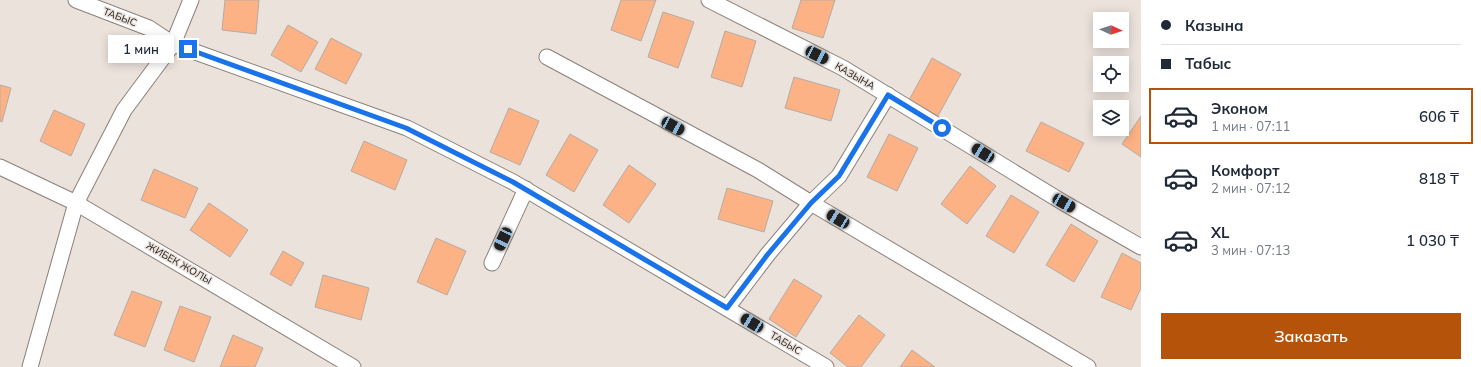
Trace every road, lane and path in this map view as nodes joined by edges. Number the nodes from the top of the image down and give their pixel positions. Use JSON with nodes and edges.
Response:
{"nodes":[{"id":1,"x":76,"y":0,"type":"edge"},
{"id":2,"x":191,"y":0,"type":"edge"},
{"id":3,"x":709,"y":0,"type":"edge"},
{"id":4,"x":173,"y":44,"type":"junction"},
{"id":5,"x":547,"y":57,"type":"dead end"},
{"id":6,"x":888,"y":95,"type":"junction"},
{"id":7,"x":0,"y":167,"type":"edge"},
{"id":8,"x":526,"y":189,"type":"junction"},
{"id":9,"x":76,"y":203,"type":"junction"},
{"id":10,"x":811,"y":203,"type":"junction"},
{"id":11,"x":1141,"y":247,"type":"edge"},
{"id":12,"x":492,"y":263,"type":"dead end"},
{"id":13,"x":727,"y":308,"type":"junction"},
{"id":14,"x":30,"y":367,"type":"edge"},
{"id":15,"x":353,"y":367,"type":"edge"},
{"id":16,"x":826,"y":367,"type":"edge"},
{"id":17,"x":1088,"y":367,"type":"edge"}],
"edges":[{"from":1,"to":4,"type":"street","name":"ТАБЫС"},
{"from":2,"to":4,"type":"street"},
{"from":3,"to":6,"type":"street","name":"КАЗЫНА"},
{"from":4,"to":8,"type":"street","name":"ТАБЫС"},
{"from":4,"to":9,"type":"street"},
{"from":5,"to":10,"type":"street"},
{"from":6,"to":10,"type":"street"},
{"from":6,"to":11,"type":"street","name":"КАЗЫНА"},
{"from":7,"to":9,"type":"street","name":"ЖИБЕК ЖОЛЫ"},
{"from":8,"to":12,"type":"street"},
{"from":8,"to":13,"type":"street","name":"ТАБЫС"},
{"from":9,"to":14,"type":"street"},
{"from":9,"to":15,"type":"street","name":"ЖИБЕК ЖОЛЫ"},
{"from":10,"to":13,"type":"street"},
{"from":10,"to":17,"type":"street"},
{"from":13,"to":16,"type":"street","name":"ТАБЫС"}]}
